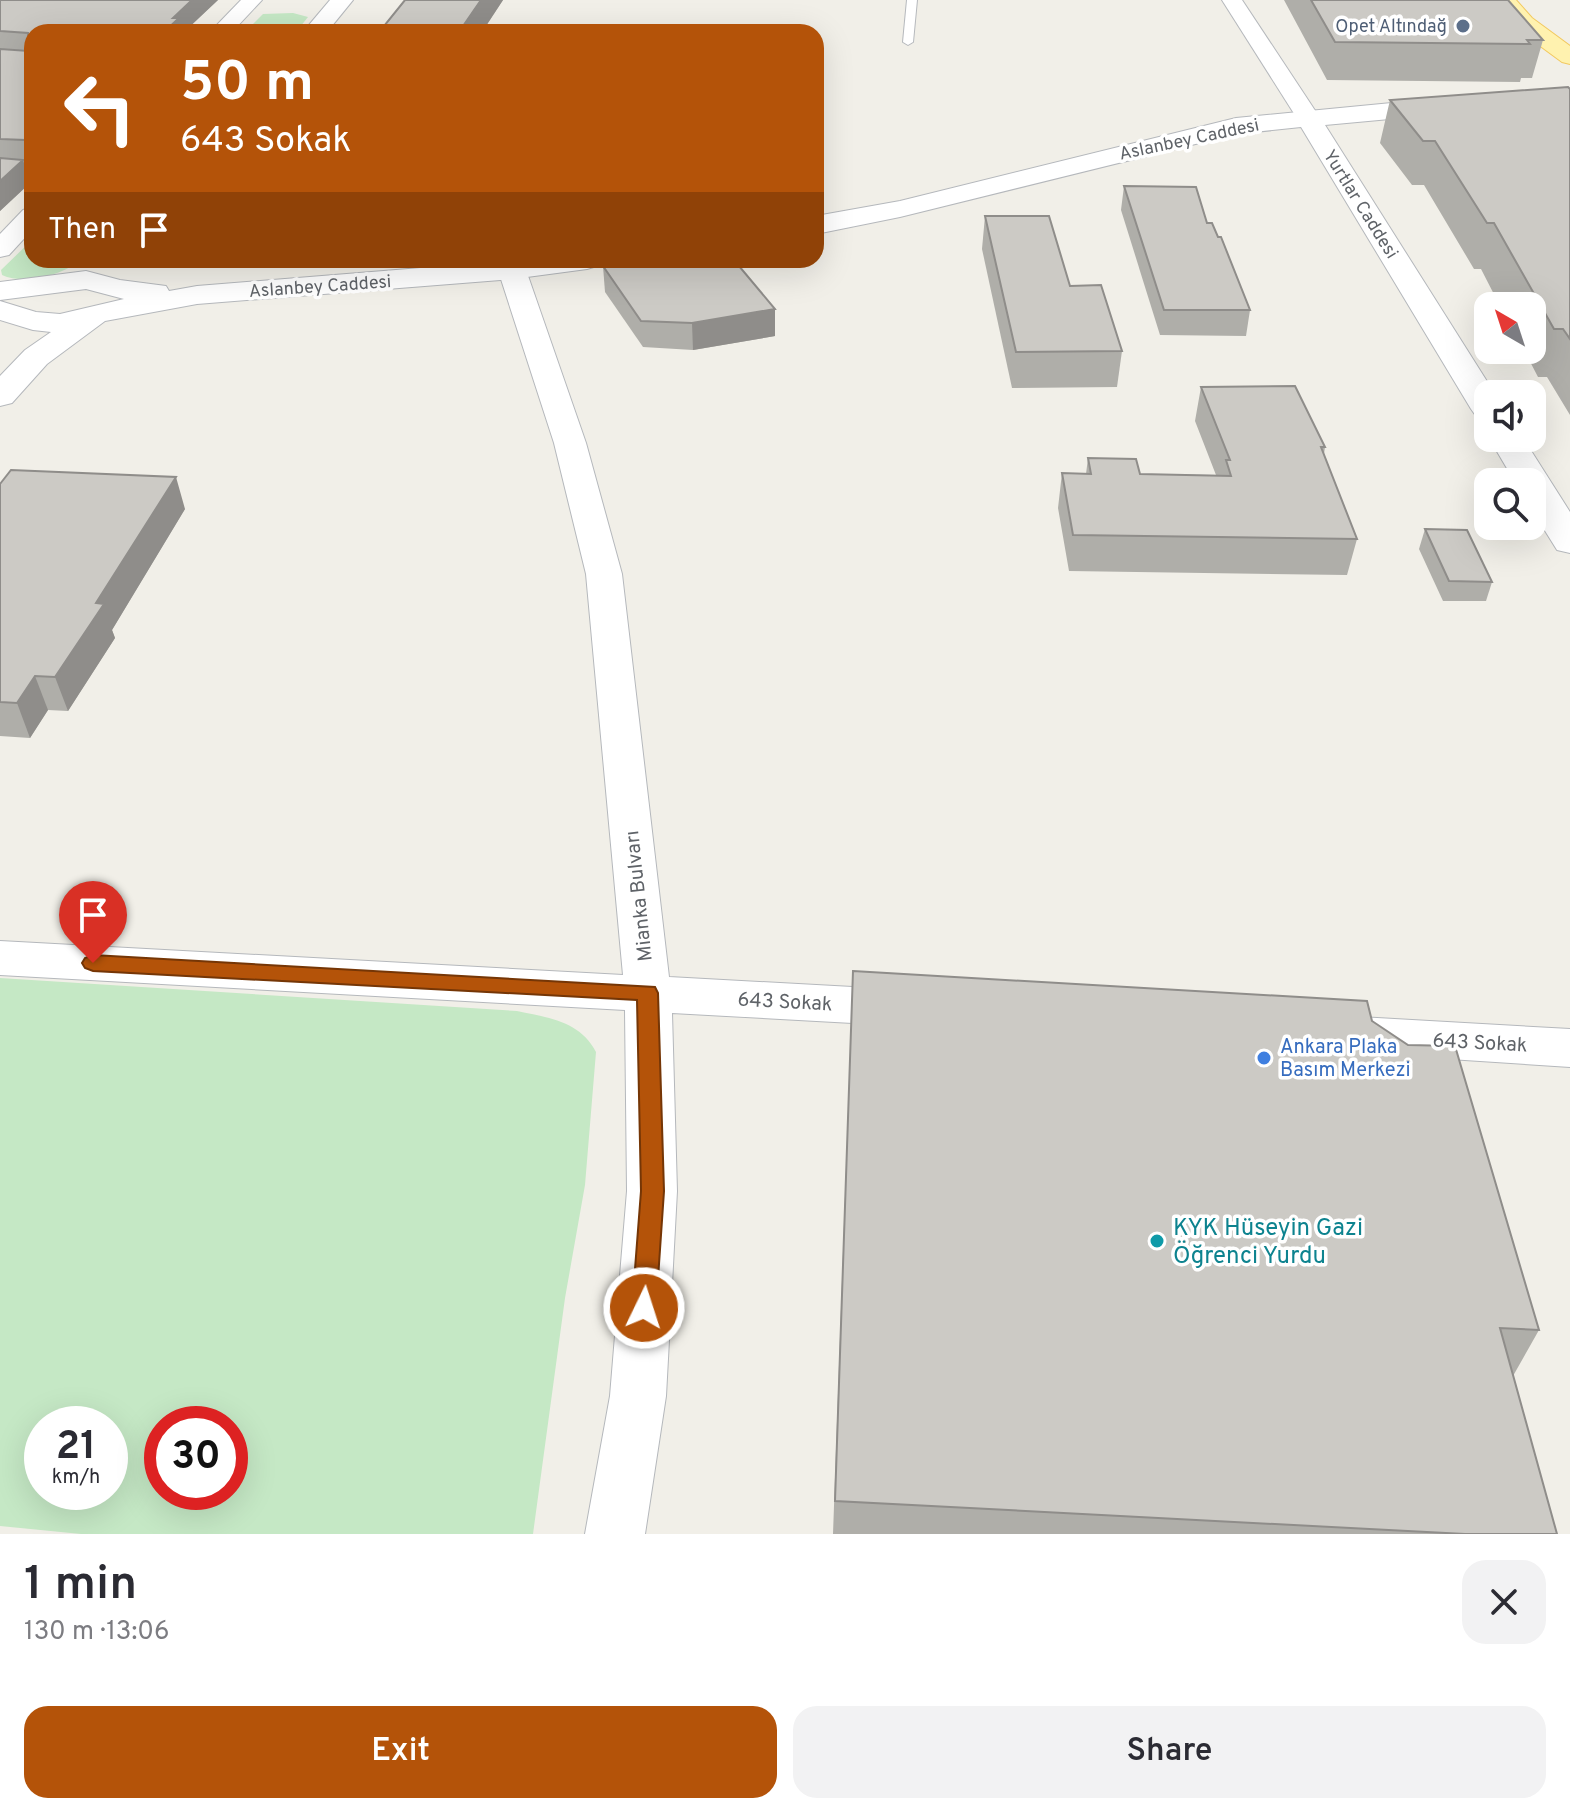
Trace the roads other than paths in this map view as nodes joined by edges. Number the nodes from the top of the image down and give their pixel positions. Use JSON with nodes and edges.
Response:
{"nodes":[{"id":1,"x":245,"y":0,"type":"edge"},
{"id":2,"x":342,"y":0,"type":"edge"},
{"id":3,"x":912,"y":0,"type":"edge"},
{"id":4,"x":1232,"y":0,"type":"edge"},
{"id":5,"x":1504,"y":0,"type":"edge"},
{"id":6,"x":1531,"y":0,"type":"edge"},
{"id":7,"x":226,"y":24,"type":"edge"},
{"id":8,"x":322,"y":24,"type":"edge"},
{"id":9,"x":908,"y":42,"type":"dead end"},
{"id":10,"x":1570,"y":46,"type":"edge"},
{"id":11,"x":1570,"y":57,"type":"edge"},
{"id":12,"x":1570,"y":100,"type":"edge"},
{"id":13,"x":1308,"y":118,"type":"junction"},
{"id":14,"x":0,"y":171,"type":"edge"},
{"id":15,"x":24,"y":172,"type":"edge"},
{"id":16,"x":824,"y":223,"type":"edge"},
{"id":17,"x":24,"y":224,"type":"edge"},
{"id":18,"x":0,"y":249,"type":"edge"},
{"id":19,"x":120,"y":268,"type":"edge"},
{"id":20,"x":527,"y":268,"type":"edge"},
{"id":21,"x":512,"y":270,"type":"junction"},
{"id":22,"x":53,"y":283,"type":"junction"},
{"id":23,"x":108,"y":287,"type":"edge"},
{"id":24,"x":0,"y":291,"type":"edge"},
{"id":25,"x":12,"y":314,"type":"edge"},
{"id":26,"x":36,"y":357,"type":"junction"},
{"id":27,"x":1474,"y":386,"type":"edge"},
{"id":28,"x":0,"y":396,"type":"edge"},
{"id":29,"x":1515,"y":452,"type":"edge"},
{"id":30,"x":1570,"y":542,"type":"edge"},
{"id":31,"x":0,"y":958,"type":"edge"},
{"id":32,"x":648,"y":993,"type":"junction"},
{"id":33,"x":950,"y":1011,"type":"edge"},
{"id":34,"x":1300,"y":1031,"type":"edge"},
{"id":35,"x":1570,"y":1048,"type":"edge"},
{"id":36,"x":615,"y":1534,"type":"edge"}],
"edges":[{"from":1,"to":7,"type":"street"},
{"from":2,"to":8,"type":"street"},
{"from":3,"to":9,"type":"lane"},
{"from":4,"to":13,"type":"street","name":"Yurtlar Caddesi"},
{"from":5,"to":11,"type":"main road"},
{"from":6,"to":10,"type":"main road"},
{"from":12,"to":13,"type":"street","name":"Aslanbey Caddesi"},
{"from":13,"to":16,"type":"street","name":"Aslanbey Caddesi"},
{"from":13,"to":27,"type":"street","name":"Yurtlar Caddesi"},
{"from":14,"to":15,"type":"street"},
{"from":17,"to":18,"type":"street"},
{"from":19,"to":23,"type":"street"},
{"from":20,"to":21,"type":"street","name":"Aslanbey Caddesi"},
{"from":21,"to":23,"type":"street","name":"Aslanbey Caddesi"},
{"from":21,"to":32,"type":"street","name":"Mianka Bulvarı"},
{"from":22,"to":23,"type":"street"},
{"from":22,"to":24,"type":"street"},
{"from":22,"to":25,"type":"street"},
{"from":23,"to":25,"type":"street","name":"Aslanbey Caddesi"},
{"from":23,"to":26,"type":"street"},
{"from":25,"to":26,"type":"street"},
{"from":26,"to":28,"type":"street"},
{"from":29,"to":30,"type":"street"},
{"from":31,"to":32,"type":"street","name":"643 Sokak"},
{"from":32,"to":33,"type":"street","name":"643 Sokak"},
{"from":32,"to":36,"type":"street","name":"Mianka Bulvarı"},
{"from":34,"to":35,"type":"street","name":"643 Sokak"}]}
